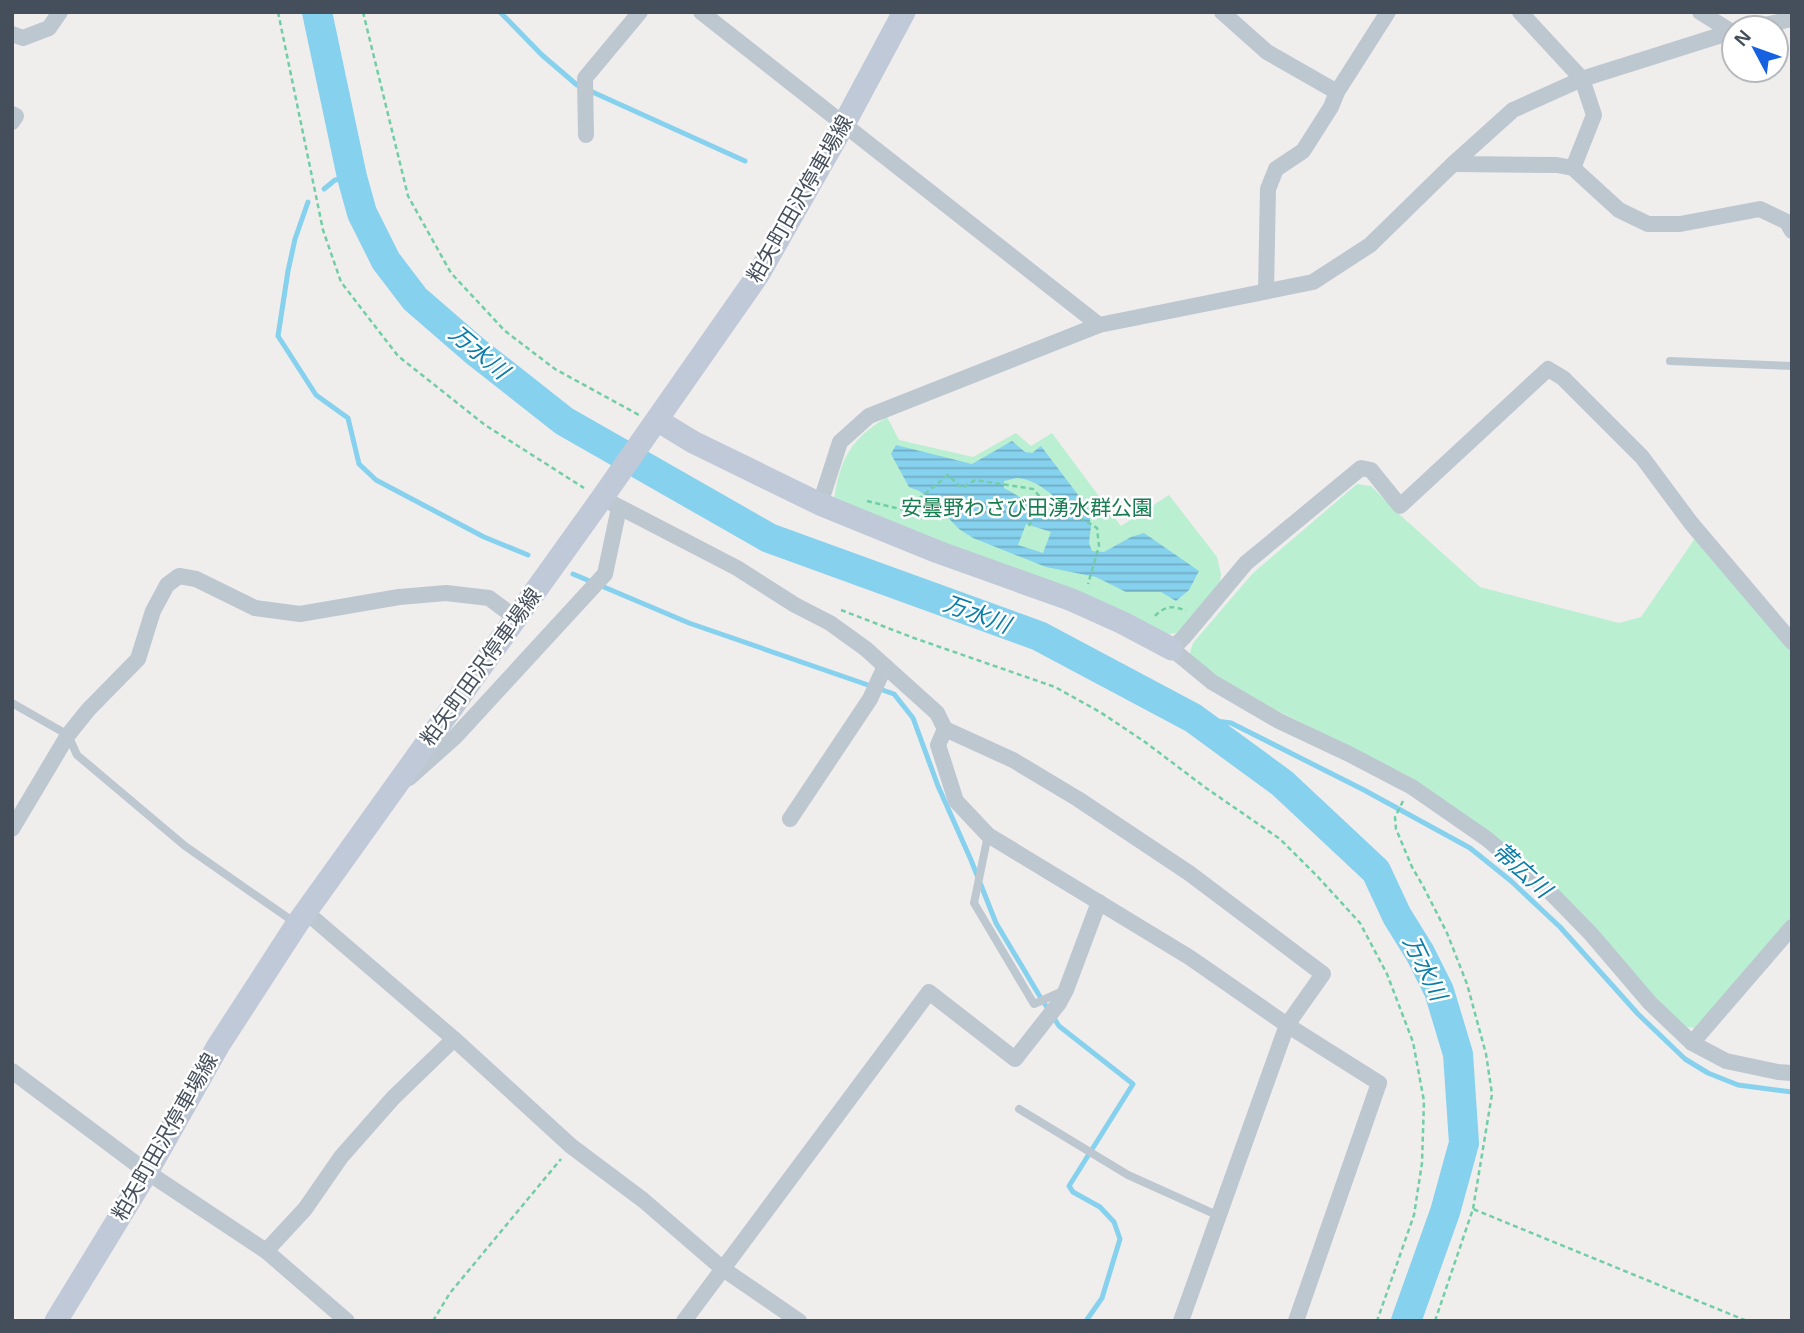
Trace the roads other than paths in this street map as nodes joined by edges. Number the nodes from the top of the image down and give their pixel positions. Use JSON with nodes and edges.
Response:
{"nodes":[{"id":1,"x":60,"y":12,"type":"edge"},
{"id":2,"x":639,"y":12,"type":"edge"},
{"id":3,"x":701,"y":12,"type":"edge"},
{"id":4,"x":904,"y":12,"type":"edge"},
{"id":5,"x":1222,"y":12,"type":"edge"},
{"id":6,"x":1388,"y":12,"type":"edge"},
{"id":7,"x":1520,"y":12,"type":"edge"},
{"id":8,"x":1700,"y":12,"type":"edge"},
{"id":9,"x":1720,"y":24,"type":"edge"},
{"id":10,"x":12,"y":34,"type":"edge"},
{"id":11,"x":1720,"y":36,"type":"edge"},
{"id":12,"x":1582,"y":79,"type":"junction"},
{"id":13,"x":1337,"y":92,"type":"junction"},
{"id":14,"x":12,"y":114,"type":"edge"},
{"id":15,"x":12,"y":122,"type":"edge"},
{"id":16,"x":844,"y":124,"type":"junction"},
{"id":17,"x":586,"y":135,"type":"dead end"},
{"id":18,"x":1453,"y":164,"type":"junction"},
{"id":19,"x":1573,"y":168,"type":"junction"},
{"id":20,"x":1792,"y":231,"type":"edge"},
{"id":21,"x":1266,"y":291,"type":"junction"},
{"id":22,"x":1099,"y":325,"type":"junction"},
{"id":23,"x":1670,"y":361,"type":"dead end"},
{"id":24,"x":1792,"y":366,"type":"edge"},
{"id":25,"x":654,"y":425,"type":"junction"},
{"id":26,"x":609,"y":499,"type":"junction"},
{"id":27,"x":820,"y":504,"type":"junction"},
{"id":28,"x":516,"y":618,"type":"junction"},
{"id":29,"x":1792,"y":642,"type":"edge"},
{"id":30,"x":1172,"y":649,"type":"junction"},
{"id":31,"x":883,"y":670,"type":"junction"},
{"id":32,"x":12,"y":703,"type":"edge"},
{"id":33,"x":945,"y":729,"type":"junction"},
{"id":34,"x":68,"y":735,"type":"junction"},
{"id":35,"x":391,"y":793,"type":"junction"},
{"id":36,"x":790,"y":819,"type":"dead end"},
{"id":37,"x":12,"y":829,"type":"edge"},
{"id":38,"x":988,"y":835,"type":"junction"},
{"id":39,"x":1099,"y":902,"type":"junction"},
{"id":40,"x":301,"y":918,"type":"junction"},
{"id":41,"x":1792,"y":927,"type":"edge"},
{"id":42,"x":1059,"y":996,"type":"junction"},
{"id":43,"x":1287,"y":1025,"type":"junction"},
{"id":44,"x":454,"y":1040,"type":"junction"},
{"id":45,"x":1692,"y":1042,"type":"junction"},
{"id":46,"x":12,"y":1071,"type":"edge"},
{"id":47,"x":1792,"y":1073,"type":"edge"},
{"id":48,"x":1019,"y":1109,"type":"dead end"},
{"id":49,"x":148,"y":1172,"type":"junction"},
{"id":50,"x":1219,"y":1216,"type":"junction"},
{"id":51,"x":267,"y":1251,"type":"junction"},
{"id":52,"x":723,"y":1269,"type":"junction"},
{"id":53,"x":56,"y":1321,"type":"edge"},
{"id":54,"x":347,"y":1321,"type":"edge"},
{"id":55,"x":684,"y":1321,"type":"edge"},
{"id":56,"x":799,"y":1321,"type":"edge"},
{"id":57,"x":1181,"y":1321,"type":"edge"},
{"id":58,"x":1296,"y":1321,"type":"edge"}],
"edges":[{"from":1,"to":10,"type":"street"},
{"from":2,"to":17,"type":"street"},
{"from":3,"to":16,"type":"street"},
{"from":4,"to":16,"type":"main road","name":"粕矢町田沢停車場線"},
{"from":5,"to":13,"type":"street"},
{"from":6,"to":13,"type":"street"},
{"from":7,"to":12,"type":"street"},
{"from":8,"to":9,"type":"street"},
{"from":11,"to":12,"type":"street"},
{"from":12,"to":18,"type":"street"},
{"from":12,"to":19,"type":"street"},
{"from":13,"to":21,"type":"street"},
{"from":14,"to":15,"type":"street"},
{"from":16,"to":22,"type":"street"},
{"from":16,"to":25,"type":"main road","name":"粕矢町田沢停車場線"},
{"from":18,"to":19,"type":"street"},
{"from":18,"to":21,"type":"street"},
{"from":19,"to":20,"type":"street"},
{"from":21,"to":22,"type":"street"},
{"from":22,"to":27,"type":"street"},
{"from":23,"to":24,"type":"lane"},
{"from":25,"to":26,"type":"main road","name":"粕矢町田沢停車場線"},
{"from":25,"to":27,"type":"main road"},
{"from":26,"to":28,"type":"main road","name":"粕矢町田沢停車場線"},
{"from":26,"to":31,"type":"street"},
{"from":26,"to":35,"type":"street"},
{"from":27,"to":30,"type":"main road"},
{"from":28,"to":34,"type":"street"},
{"from":28,"to":35,"type":"main road","name":"粕矢町田沢停車場線"},
{"from":29,"to":30,"type":"street"},
{"from":30,"to":45,"type":"street"},
{"from":31,"to":33,"type":"street"},
{"from":31,"to":36,"type":"street"},
{"from":32,"to":34,"type":"lane"},
{"from":33,"to":38,"type":"street"},
{"from":33,"to":43,"type":"street"},
{"from":34,"to":37,"type":"street"},
{"from":34,"to":40,"type":"lane"},
{"from":35,"to":40,"type":"main road","name":"粕矢町田沢停車場線"},
{"from":38,"to":39,"type":"street"},
{"from":38,"to":42,"type":"lane"},
{"from":39,"to":42,"type":"street"},
{"from":39,"to":43,"type":"street"},
{"from":40,"to":44,"type":"street"},
{"from":40,"to":49,"type":"main road","name":"粕矢町田沢停車場線"},
{"from":41,"to":45,"type":"street"},
{"from":42,"to":52,"type":"street"},
{"from":43,"to":50,"type":"street"},
{"from":43,"to":58,"type":"street"},
{"from":44,"to":51,"type":"street"},
{"from":44,"to":52,"type":"street"},
{"from":45,"to":47,"type":"street"},
{"from":46,"to":49,"type":"street"},
{"from":48,"to":50,"type":"lane"},
{"from":49,"to":51,"type":"street"},
{"from":49,"to":53,"type":"main road","name":"粕矢町田沢停車場線"},
{"from":50,"to":57,"type":"street"},
{"from":51,"to":54,"type":"street"},
{"from":52,"to":55,"type":"street"},
{"from":52,"to":56,"type":"street"}]}
